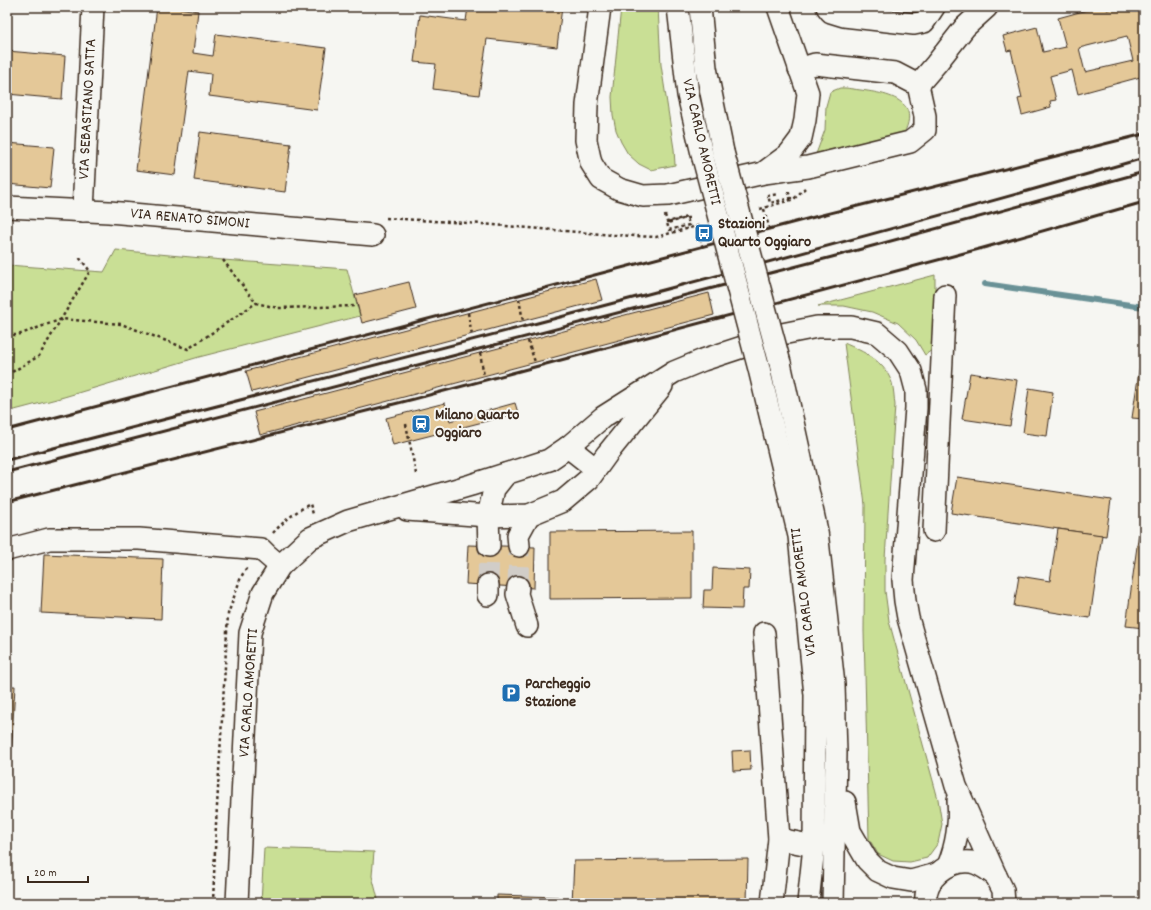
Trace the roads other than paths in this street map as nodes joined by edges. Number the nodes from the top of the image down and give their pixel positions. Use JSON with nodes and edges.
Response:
{"nodes":[{"id":1,"x":93,"y":7,"type":"edge"},
{"id":2,"x":600,"y":7,"type":"edge"},
{"id":3,"x":678,"y":7,"type":"edge"},
{"id":4,"x":700,"y":7,"type":"edge"},
{"id":5,"x":778,"y":7,"type":"edge"},
{"id":6,"x":827,"y":7,"type":"edge"},
{"id":7,"x":934,"y":7,"type":"edge"},
{"id":8,"x":987,"y":7,"type":"edge"},
{"id":9,"x":799,"y":69,"type":"junction"},
{"id":10,"x":918,"y":85,"type":"junction"},
{"id":11,"x":764,"y":173,"type":"junction"},
{"id":12,"x":7,"y":207,"type":"edge"},
{"id":13,"x":83,"y":211,"type":"junction"},
{"id":14,"x":377,"y":226,"type":"road end"},
{"id":15,"x":945,"y":295,"type":"dead end"},
{"id":16,"x":674,"y":372,"type":"junction"},
{"id":17,"x":914,"y":432,"type":"junction"},
{"id":18,"x":945,"y":438,"type":"junction"},
{"id":19,"x":568,"y":447,"type":"junction"},
{"id":20,"x":596,"y":469,"type":"junction"},
{"id":21,"x":506,"y":474,"type":"junction"},
{"id":22,"x":389,"y":509,"type":"junction"},
{"id":23,"x":529,"y":515,"type":"junction"},
{"id":24,"x":488,"y":516,"type":"junction"},
{"id":25,"x":906,"y":538,"type":"junction"},
{"id":26,"x":489,"y":546,"type":"tunnel mouth"},
{"id":27,"x":519,"y":546,"type":"tunnel mouth"},
{"id":28,"x":7,"y":550,"type":"edge"},
{"id":29,"x":280,"y":566,"type":"junction"},
{"id":30,"x":518,"y":587,"type":"tunnel mouth"},
{"id":31,"x":527,"y":626,"type":"dead end"},
{"id":32,"x":764,"y":633,"type":"dead end"},
{"id":33,"x":836,"y":753,"type":"junction"},
{"id":34,"x":956,"y":786,"type":"junction"},
{"id":35,"x":779,"y":839,"type":"junction"},
{"id":36,"x":814,"y":846,"type":"junction"},
{"id":37,"x":942,"y":870,"type":"junction"},
{"id":38,"x":996,"y":876,"type":"junction"},
{"id":39,"x":237,"y":903,"type":"edge"},
{"id":40,"x":772,"y":903,"type":"edge"},
{"id":41,"x":808,"y":903,"type":"edge"},
{"id":42,"x":833,"y":903,"type":"edge"},
{"id":43,"x":926,"y":903,"type":"edge"},
{"id":44,"x":1004,"y":903,"type":"edge"}],
"edges":[{"from":1,"to":13,"type":"street","name":"VIA SEBASTIANO SATTA"},
{"from":2,"to":11,"type":"street"},
{"from":3,"to":36,"type":"street","name":"VIA CARLO AMORETTI","bridge":true},
{"from":4,"to":33,"type":"street","name":"VIA CARLO AMORETTI","bridge":true},
{"from":5,"to":9,"type":"street"},
{"from":6,"to":7,"type":"street"},
{"from":8,"to":10,"type":"street"},
{"from":9,"to":10,"type":"street"},
{"from":9,"to":11,"type":"street"},
{"from":10,"to":11,"type":"street"},
{"from":12,"to":13,"type":"street","name":"VIA RENATO SIMONI"},
{"from":13,"to":14,"type":"street","name":"VIA RENATO SIMONI"},
{"from":15,"to":18,"type":"street"},
{"from":16,"to":17,"type":"street","name":"VIA CARLO AMORETTI"},
{"from":16,"to":19,"type":"street","name":"VIA CARLO AMORETTI"},
{"from":16,"to":20,"type":"street","name":"VIA CARLO AMORETTI"},
{"from":17,"to":18,"type":"street"},
{"from":17,"to":25,"type":"street","name":"VIA CARLO AMORETTI"},
{"from":18,"to":25,"type":"street"},
{"from":19,"to":20,"type":"street"},
{"from":19,"to":21,"type":"street","name":"VIA CARLO AMORETTI"},
{"from":20,"to":23,"type":"street","name":"VIA CARLO AMORETTI"},
{"from":21,"to":22,"type":"street","name":"VIA CARLO AMORETTI"},
{"from":21,"to":24,"type":"street"},
{"from":22,"to":24,"type":"street","name":"VIA CARLO AMORETTI"},
{"from":22,"to":29,"type":"street","name":"VIA CARLO AMORETTI"},
{"from":23,"to":24,"type":"street","name":"VIA CARLO AMORETTI"},
{"from":23,"to":27,"type":"street"},
{"from":24,"to":26,"type":"street"},
{"from":25,"to":34,"type":"street","name":"VIA CARLO AMORETTI"},
{"from":28,"to":29,"type":"street"},
{"from":29,"to":39,"type":"street","name":"VIA CARLO AMORETTI"},
{"from":30,"to":31,"type":"street"},
{"from":32,"to":35,"type":"street"},
{"from":33,"to":37,"type":"street","name":"VIA CARLO AMORETTI"},
{"from":33,"to":42,"type":"street","name":"VIA CARLO AMORETTI"},
{"from":34,"to":37,"type":"street","name":"VIA CARLO AMORETTI"},
{"from":34,"to":38,"type":"street","name":"VIA CARLO AMORETTI"},
{"from":35,"to":36,"type":"street"},
{"from":35,"to":40,"type":"street"},
{"from":36,"to":41,"type":"street","name":"VIA CARLO AMORETTI"},
{"from":37,"to":38,"type":"street","name":"VIA CARLO AMORETTI"},
{"from":37,"to":43,"type":"street","name":"VIA CARLO AMORETTI"},
{"from":38,"to":44,"type":"street","name":"VIA CARLO AMORETTI"}]}
